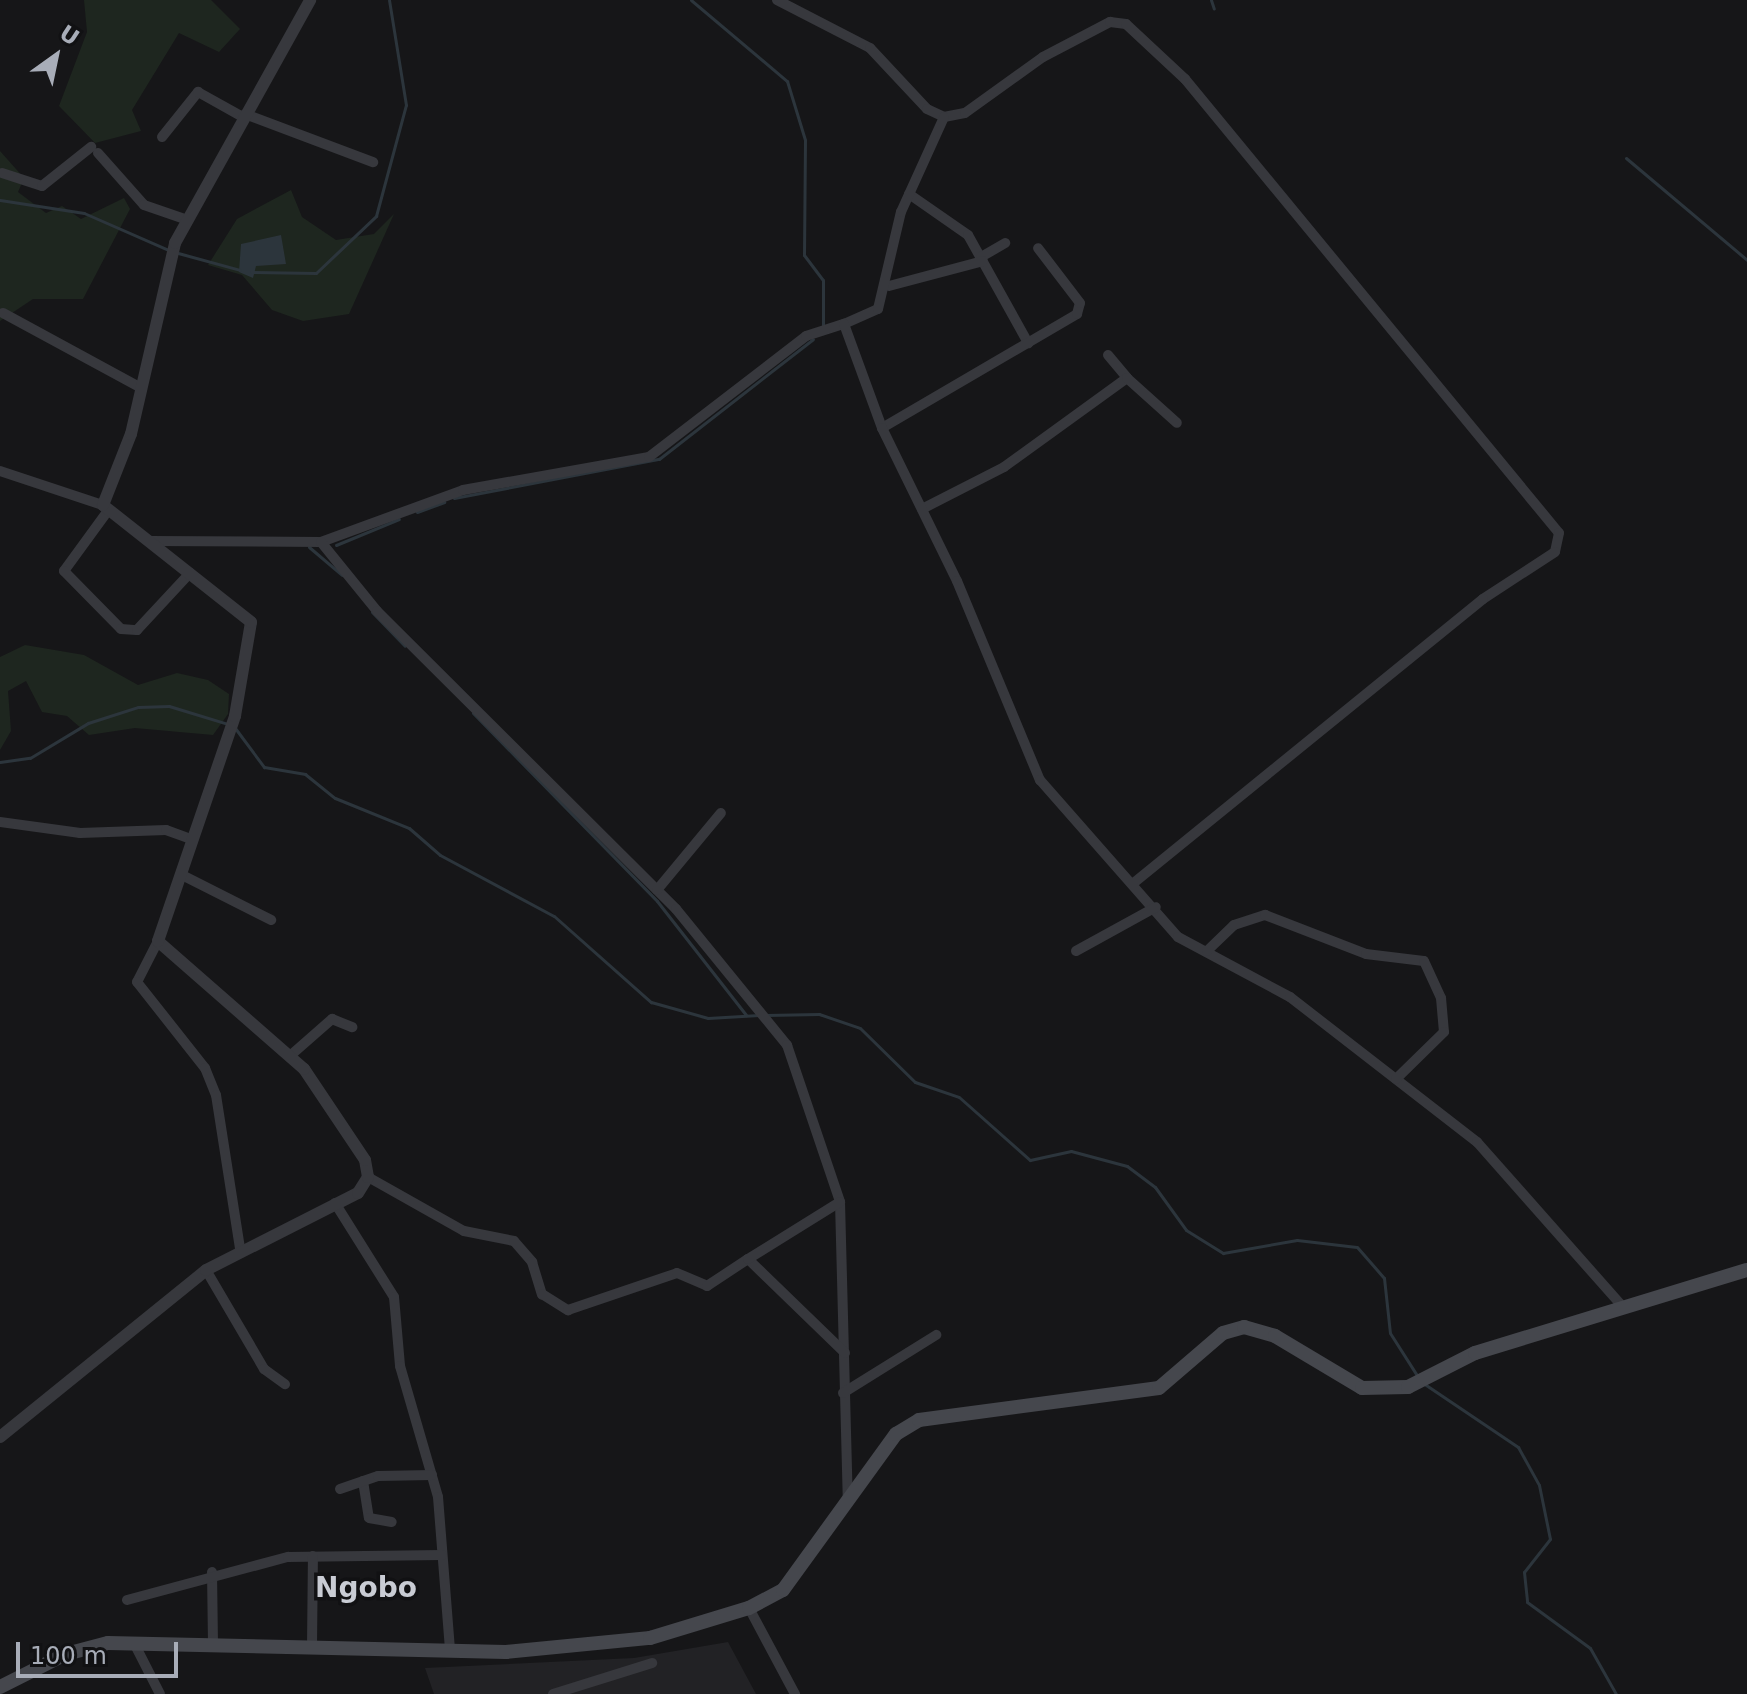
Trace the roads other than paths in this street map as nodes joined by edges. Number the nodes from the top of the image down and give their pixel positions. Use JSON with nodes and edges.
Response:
{"nodes":[{"id":1,"x":310,"y":0,"type":"edge"},
{"id":2,"x":777,"y":0,"type":"edge"},
{"id":3,"x":244,"y":115,"type":"junction"},
{"id":4,"x":944,"y":117,"type":"junction"},
{"id":5,"x":162,"y":137,"type":"dead end"},
{"id":6,"x":373,"y":162,"type":"dead end"},
{"id":7,"x":2,"y":173,"type":"dead end"},
{"id":8,"x":909,"y":194,"type":"junction"},
{"id":9,"x":185,"y":219,"type":"junction"},
{"id":10,"x":1005,"y":243,"type":"dead end"},
{"id":11,"x":1038,"y":248,"type":"dead end"},
{"id":12,"x":982,"y":259,"type":"junction"},
{"id":13,"x":889,"y":286,"type":"junction"},
{"id":14,"x":3,"y":313,"type":"dead end"},
{"id":15,"x":844,"y":324,"type":"junction"},
{"id":16,"x":1028,"y":343,"type":"junction"},
{"id":17,"x":1108,"y":355,"type":"dead end"},
{"id":18,"x":1127,"y":378,"type":"junction"},
{"id":19,"x":141,"y":388,"type":"junction"},
{"id":20,"x":1177,"y":423,"type":"dead end"},
{"id":21,"x":882,"y":428,"type":"junction"},
{"id":22,"x":0,"y":471,"type":"edge"},
{"id":23,"x":105,"y":509,"type":"junction"},
{"id":24,"x":922,"y":509,"type":"junction"},
{"id":25,"x":149,"y":541,"type":"junction"},
{"id":26,"x":321,"y":542,"type":"junction"},
{"id":27,"x":190,"y":573,"type":"junction"},
{"id":28,"x":721,"y":813,"type":"dead end"},
{"id":29,"x":0,"y":822,"type":"edge"},
{"id":30,"x":193,"y":840,"type":"junction"},
{"id":31,"x":182,"y":875,"type":"junction"},
{"id":32,"x":1134,"y":883,"type":"junction"},
{"id":33,"x":657,"y":890,"type":"junction"},
{"id":34,"x":1156,"y":907,"type":"junction"},
{"id":35,"x":271,"y":920,"type":"dead end"},
{"id":36,"x":158,"y":941,"type":"junction"},
{"id":37,"x":1076,"y":951,"type":"dead end"},
{"id":38,"x":1207,"y":951,"type":"junction"},
{"id":39,"x":352,"y":1027,"type":"dead end"},
{"id":40,"x":291,"y":1055,"type":"junction"},
{"id":41,"x":1396,"y":1079,"type":"junction"},
{"id":42,"x":368,"y":1177,"type":"junction"},
{"id":43,"x":840,"y":1202,"type":"junction"},
{"id":44,"x":335,"y":1203,"type":"junction"},
{"id":45,"x":240,"y":1248,"type":"junction"},
{"id":46,"x":748,"y":1259,"type":"junction"},
{"id":47,"x":206,"y":1270,"type":"junction"},
{"id":48,"x":1747,"y":1270,"type":"edge"},
{"id":49,"x":1622,"y":1306,"type":"junction"},
{"id":50,"x":936,"y":1335,"type":"dead end"},
{"id":51,"x":845,"y":1353,"type":"junction"},
{"id":52,"x":285,"y":1384,"type":"dead end"},
{"id":53,"x":843,"y":1393,"type":"junction"},
{"id":54,"x":0,"y":1437,"type":"edge"},
{"id":55,"x":432,"y":1475,"type":"junction"},
{"id":56,"x":363,"y":1481,"type":"junction"},
{"id":57,"x":340,"y":1489,"type":"dead end"},
{"id":58,"x":849,"y":1503,"type":"junction"},
{"id":59,"x":392,"y":1522,"type":"dead end"},
{"id":60,"x":442,"y":1555,"type":"junction"},
{"id":61,"x":313,"y":1556,"type":"junction"},
{"id":62,"x":212,"y":1572,"type":"junction"},
{"id":63,"x":127,"y":1600,"type":"dead end"},
{"id":64,"x":749,"y":1608,"type":"junction"},
{"id":65,"x":134,"y":1643,"type":"junction"},
{"id":66,"x":213,"y":1644,"type":"junction"},
{"id":67,"x":312,"y":1646,"type":"junction"},
{"id":68,"x":450,"y":1649,"type":"junction"},
{"id":69,"x":652,"y":1663,"type":"dead end"},
{"id":70,"x":0,"y":1687,"type":"edge"},
{"id":71,"x":160,"y":1694,"type":"edge"},
{"id":72,"x":553,"y":1694,"type":"edge"},
{"id":73,"x":795,"y":1694,"type":"edge"}],
"edges":[{"from":1,"to":3,"type":"street"},
{"from":2,"to":4,"type":"street"},
{"from":3,"to":5,"type":"street"},
{"from":3,"to":6,"type":"street"},
{"from":3,"to":9,"type":"street"},
{"from":4,"to":8,"type":"street"},
{"from":4,"to":32,"type":"street"},
{"from":7,"to":9,"type":"street"},
{"from":8,"to":12,"type":"street"},
{"from":8,"to":13,"type":"street"},
{"from":9,"to":19,"type":"street"},
{"from":10,"to":12,"type":"street"},
{"from":11,"to":16,"type":"street"},
{"from":12,"to":13,"type":"street"},
{"from":12,"to":16,"type":"street"},
{"from":13,"to":15,"type":"street"},
{"from":14,"to":19,"type":"street"},
{"from":15,"to":21,"type":"street"},
{"from":15,"to":26,"type":"street"},
{"from":16,"to":21,"type":"street"},
{"from":17,"to":18,"type":"street"},
{"from":18,"to":20,"type":"street"},
{"from":18,"to":24,"type":"street"},
{"from":19,"to":23,"type":"street"},
{"from":21,"to":24,"type":"street"},
{"from":22,"to":23,"type":"street"},
{"from":23,"to":25,"type":"street"},
{"from":23,"to":27,"type":"street"},
{"from":24,"to":32,"type":"street"},
{"from":25,"to":26,"type":"street"},
{"from":25,"to":27,"type":"street"},
{"from":26,"to":33,"type":"street"},
{"from":27,"to":30,"type":"street"},
{"from":28,"to":33,"type":"street"},
{"from":29,"to":30,"type":"street"},
{"from":30,"to":31,"type":"street"},
{"from":31,"to":35,"type":"street"},
{"from":31,"to":36,"type":"street"},
{"from":32,"to":34,"type":"street"},
{"from":33,"to":43,"type":"street"},
{"from":34,"to":37,"type":"street"},
{"from":34,"to":38,"type":"street"},
{"from":36,"to":40,"type":"street"},
{"from":36,"to":45,"type":"street"},
{"from":38,"to":41,"type":"street"},
{"from":38,"to":41,"type":"street"},
{"from":39,"to":40,"type":"street"},
{"from":40,"to":42,"type":"street"},
{"from":41,"to":49,"type":"street"},
{"from":42,"to":44,"type":"street"},
{"from":42,"to":46,"type":"street"},
{"from":43,"to":46,"type":"street"},
{"from":43,"to":51,"type":"street"},
{"from":44,"to":45,"type":"street"},
{"from":44,"to":55,"type":"street"},
{"from":45,"to":47,"type":"street"},
{"from":46,"to":51,"type":"street"},
{"from":47,"to":52,"type":"street"},
{"from":47,"to":54,"type":"street"},
{"from":48,"to":49,"type":"main road"},
{"from":49,"to":58,"type":"main road"},
{"from":50,"to":53,"type":"street"},
{"from":51,"to":53,"type":"street"},
{"from":53,"to":58,"type":"street"},
{"from":55,"to":56,"type":"street"},
{"from":55,"to":60,"type":"street"},
{"from":56,"to":57,"type":"street"},
{"from":56,"to":59,"type":"street"},
{"from":58,"to":64,"type":"main road"},
{"from":60,"to":61,"type":"street"},
{"from":60,"to":68,"type":"street"},
{"from":61,"to":62,"type":"street"},
{"from":61,"to":67,"type":"street"},
{"from":62,"to":63,"type":"street"},
{"from":62,"to":66,"type":"street"},
{"from":64,"to":68,"type":"main road"},
{"from":64,"to":73,"type":"street"},
{"from":65,"to":66,"type":"main road"},
{"from":65,"to":70,"type":"main road"},
{"from":65,"to":71,"type":"street"},
{"from":66,"to":67,"type":"main road"},
{"from":67,"to":68,"type":"main road"},
{"from":69,"to":72,"type":"street"}]}
